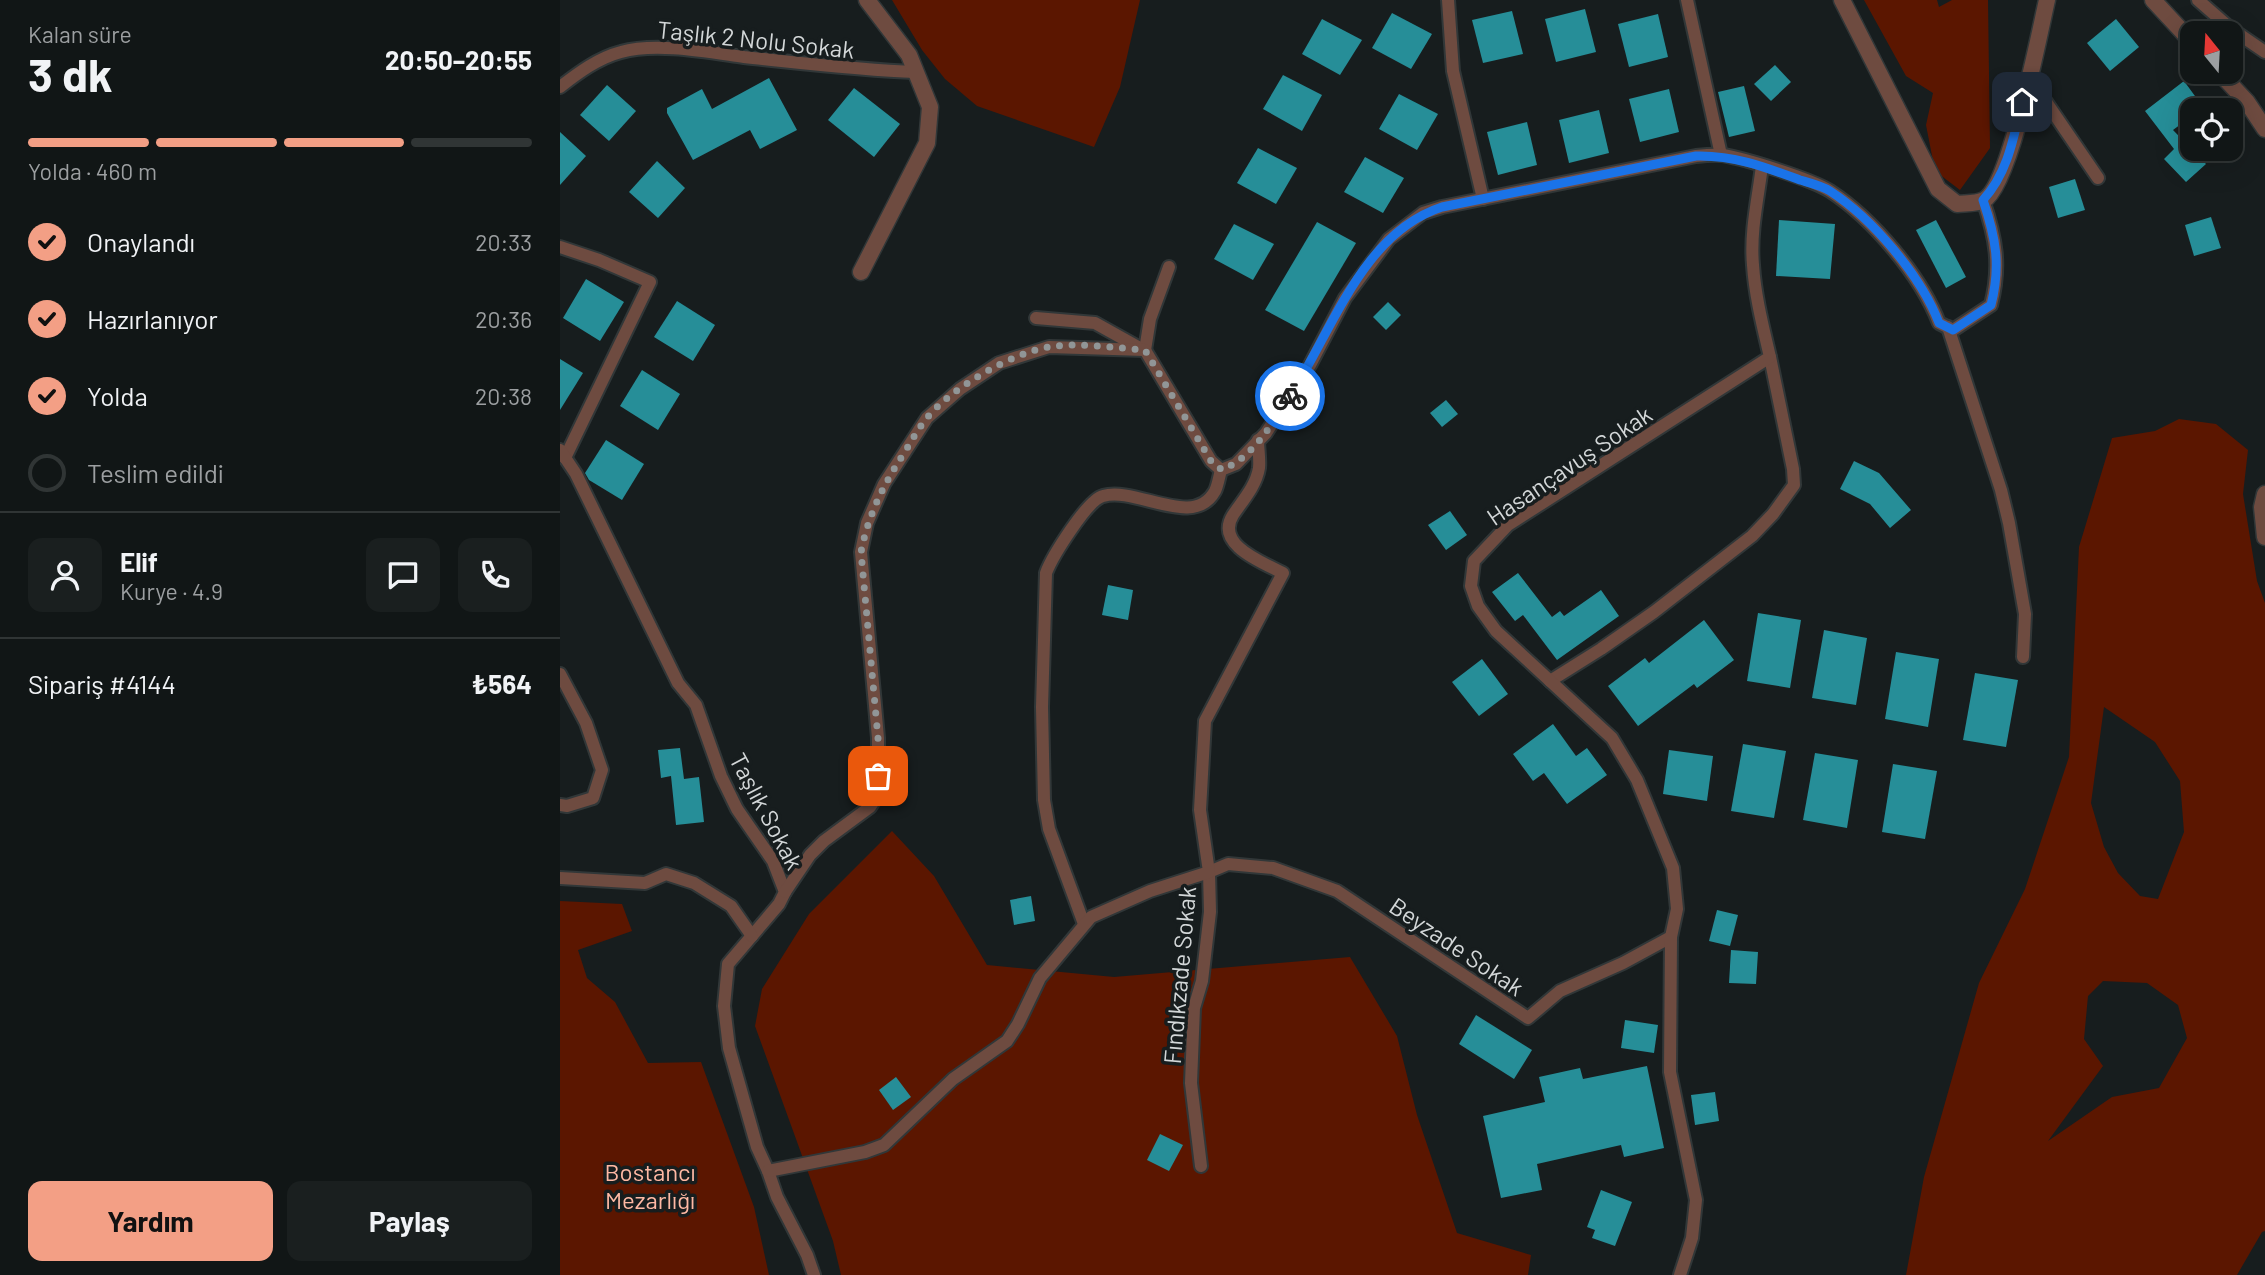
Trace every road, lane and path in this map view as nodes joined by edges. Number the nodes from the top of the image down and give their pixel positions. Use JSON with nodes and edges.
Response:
{"nodes":[{"id":1,"x":867,"y":0,"type":"edge"},
{"id":2,"x":1448,"y":0,"type":"edge"},
{"id":3,"x":1687,"y":0,"type":"edge"},
{"id":4,"x":1842,"y":0,"type":"edge"},
{"id":5,"x":2047,"y":0,"type":"edge"},
{"id":6,"x":2153,"y":0,"type":"edge"},
{"id":7,"x":2198,"y":0,"type":"edge"},
{"id":8,"x":2180,"y":29,"type":"edge"},
{"id":9,"x":2265,"y":52,"type":"edge"},
{"id":10,"x":916,"y":72,"type":"junction"},
{"id":11,"x":2029,"y":76,"type":"junction"},
{"id":12,"x":2231,"y":84,"type":"edge"},
{"id":13,"x":560,"y":87,"type":"edge"},
{"id":14,"x":2247,"y":102,"type":"junction"},
{"id":15,"x":2265,"y":115,"type":"edge"},
{"id":16,"x":2265,"y":129,"type":"edge"},
{"id":17,"x":1721,"y":155,"type":"junction"},
{"id":18,"x":1762,"y":166,"type":"junction"},
{"id":19,"x":2098,"y":178,"type":"dead end"},
{"id":20,"x":1483,"y":199,"type":"junction"},
{"id":21,"x":1983,"y":200,"type":"junction"},
{"id":22,"x":560,"y":247,"type":"edge"},
{"id":23,"x":1169,"y":267,"type":"dead end"},
{"id":24,"x":861,"y":272,"type":"dead end"},
{"id":25,"x":1036,"y":318,"type":"dead end"},
{"id":26,"x":1948,"y":327,"type":"junction"},
{"id":27,"x":1145,"y":350,"type":"junction"},
{"id":28,"x":1770,"y":357,"type":"junction"},
{"id":29,"x":1258,"y":440,"type":"junction"},
{"id":30,"x":563,"y":454,"type":"edge"},
{"id":31,"x":1222,"y":470,"type":"junction"},
{"id":32,"x":2265,"y":494,"type":"edge"},
{"id":33,"x":2265,"y":537,"type":"edge"},
{"id":34,"x":2023,"y":657,"type":"dead end"},
{"id":35,"x":560,"y":674,"type":"edge"},
{"id":36,"x":1550,"y":681,"type":"junction"},
{"id":37,"x":560,"y":805,"type":"edge"},
{"id":38,"x":1209,"y":872,"type":"junction"},
{"id":39,"x":560,"y":878,"type":"edge"},
{"id":40,"x":785,"y":892,"type":"junction"},
{"id":41,"x":1084,"y":924,"type":"junction"},
{"id":42,"x":752,"y":936,"type":"junction"},
{"id":43,"x":1671,"y":937,"type":"junction"},
{"id":44,"x":1201,"y":1166,"type":"dead end"},
{"id":45,"x":768,"y":1171,"type":"junction"},
{"id":46,"x":814,"y":1275,"type":"edge"},
{"id":47,"x":1681,"y":1275,"type":"edge"}],
"edges":[{"from":1,"to":10,"type":"street"},
{"from":2,"to":20,"type":"street"},
{"from":3,"to":17,"type":"street"},
{"from":4,"to":21,"type":"street"},
{"from":5,"to":11,"type":"street"},
{"from":6,"to":8,"type":"street"},
{"from":7,"to":9,"type":"street"},
{"from":10,"to":13,"type":"street","name":"Taşlık 2 Nolu Sokak"},
{"from":10,"to":24,"type":"street"},
{"from":11,"to":19,"type":"street"},
{"from":11,"to":21,"type":"street"},
{"from":12,"to":14,"type":"street"},
{"from":14,"to":15,"type":"street"},
{"from":14,"to":16,"type":"street"},
{"from":17,"to":18,"type":"street"},
{"from":17,"to":20,"type":"street"},
{"from":18,"to":26,"type":"street"},
{"from":18,"to":28,"type":"street"},
{"from":20,"to":29,"type":"street"},
{"from":21,"to":26,"type":"street"},
{"from":22,"to":30,"type":"street"},
{"from":23,"to":27,"type":"street"},
{"from":25,"to":27,"type":"street"},
{"from":26,"to":34,"type":"street"},
{"from":27,"to":31,"type":"street"},
{"from":27,"to":40,"type":"street"},
{"from":28,"to":36,"type":"street"},
{"from":28,"to":36,"type":"street","name":"Hasançavuş Sokak"},
{"from":29,"to":31,"type":"street"},
{"from":29,"to":38,"type":"street","name":"Fındıkzade Sokak"},
{"from":30,"to":40,"type":"street","name":"Taşlık Sokak"},
{"from":31,"to":41,"type":"street"},
{"from":32,"to":33,"type":"street"},
{"from":35,"to":37,"type":"street"},
{"from":36,"to":43,"type":"street","name":"Hasançavuş Sokak"},
{"from":38,"to":41,"type":"street"},
{"from":38,"to":43,"type":"street","name":"Beyzade Sokak"},
{"from":38,"to":44,"type":"street","name":"Fındıkzade Sokak"},
{"from":39,"to":42,"type":"street"},
{"from":40,"to":42,"type":"street","name":"Taşlık Sokak"},
{"from":41,"to":45,"type":"street"},
{"from":42,"to":45,"type":"street","name":"Taşlık Sokak"},
{"from":43,"to":47,"type":"street","name":"Hasançavuş Sokak"},
{"from":45,"to":46,"type":"street","name":"Taşlık Sokak"}]}
